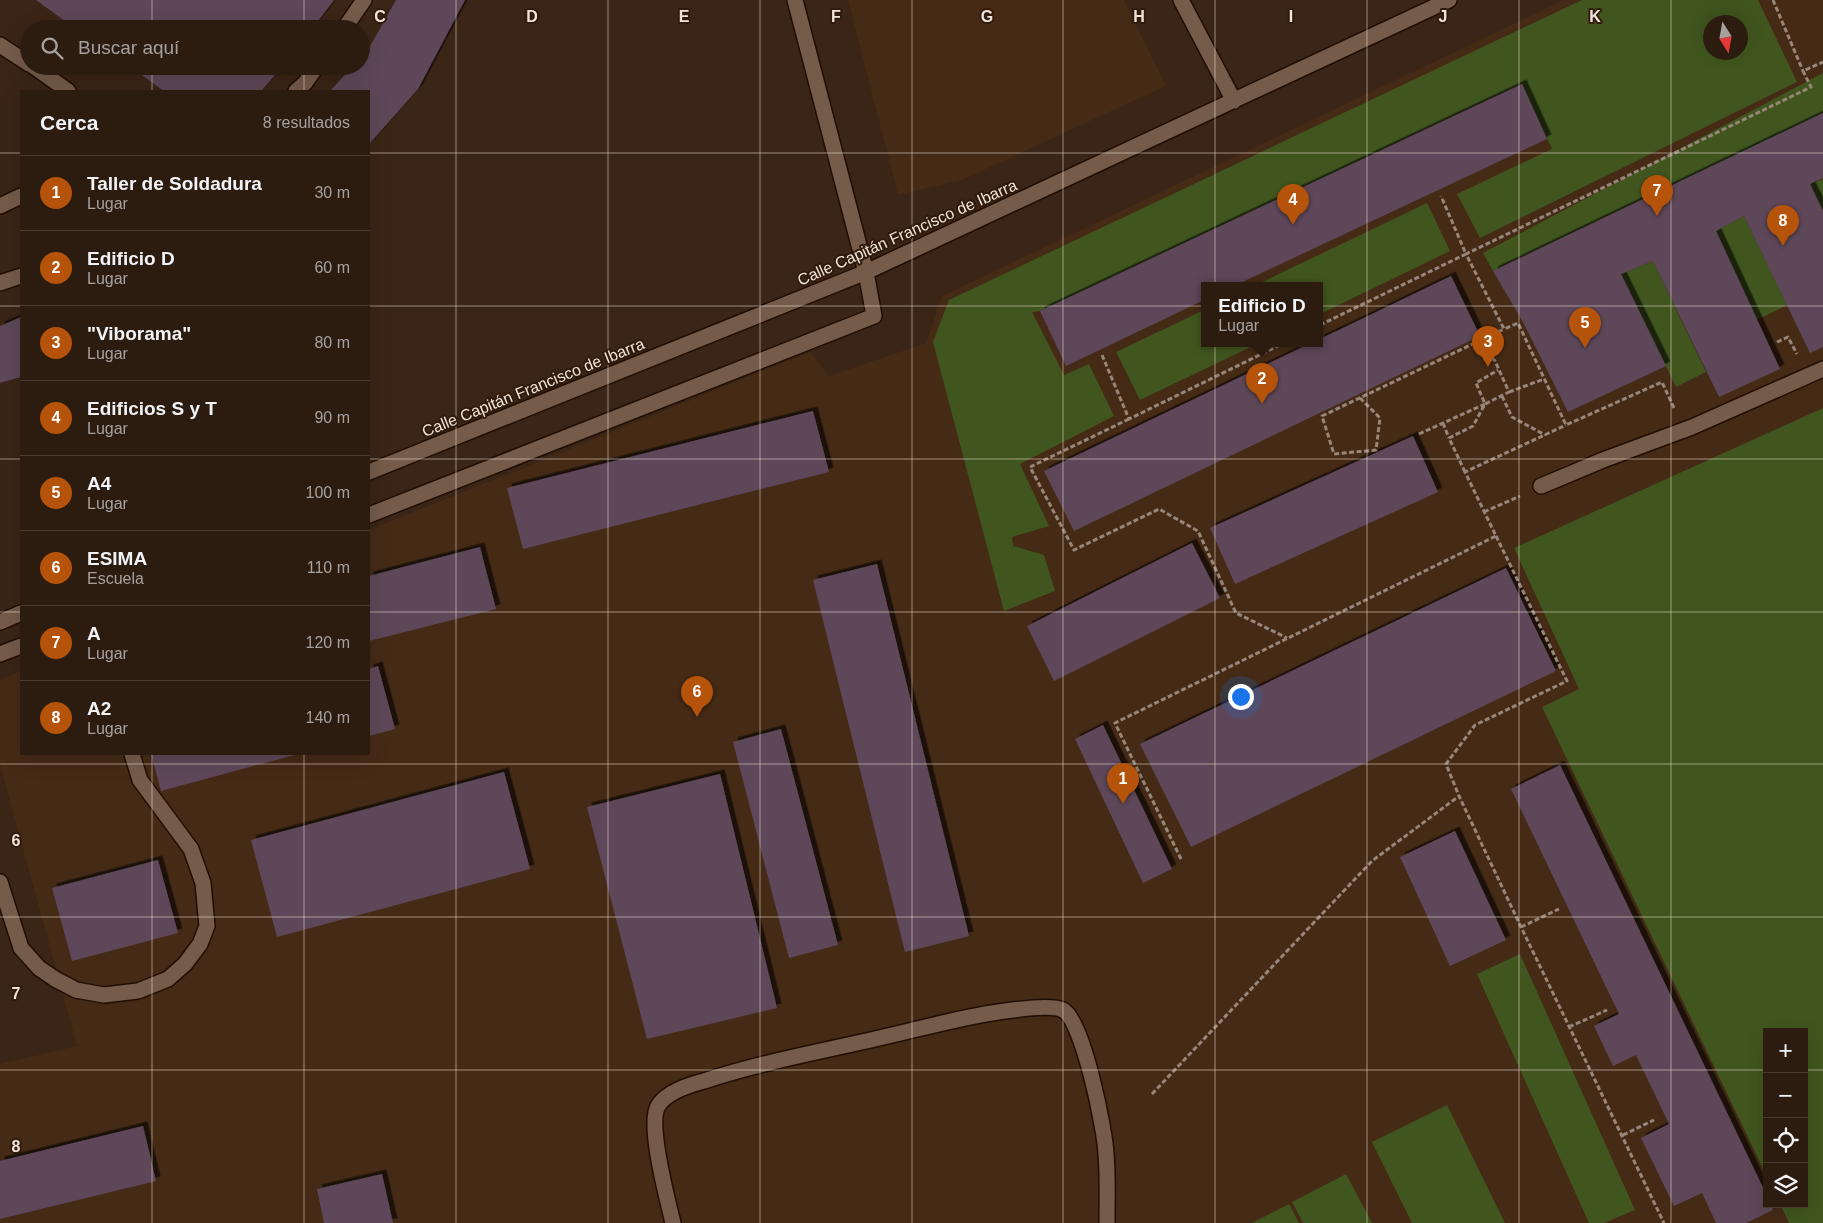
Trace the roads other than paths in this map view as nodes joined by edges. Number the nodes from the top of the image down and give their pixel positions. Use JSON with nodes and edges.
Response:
{"nodes":[{"id":1,"x":364,"y":0,"type":"edge"},
{"id":2,"x":795,"y":0,"type":"edge"},
{"id":3,"x":1181,"y":0,"type":"edge"},
{"id":4,"x":1449,"y":0,"type":"edge"},
{"id":5,"x":350,"y":20,"type":"edge"},
{"id":6,"x":0,"y":45,"type":"edge"},
{"id":7,"x":20,"y":58,"type":"edge"},
{"id":8,"x":46,"y":75,"type":"edge"},
{"id":9,"x":311,"y":75,"type":"edge"},
{"id":10,"x":67,"y":90,"type":"edge"},
{"id":11,"x":297,"y":90,"type":"edge"},
{"id":12,"x":1234,"y":101,"type":"junction"},
{"id":13,"x":20,"y":196,"type":"edge"},
{"id":14,"x":0,"y":206,"type":"edge"},
{"id":15,"x":866,"y":272,"type":"junction"},
{"id":16,"x":20,"y":276,"type":"edge"},
{"id":17,"x":0,"y":283,"type":"edge"},
{"id":18,"x":1823,"y":369,"type":"edge"},
{"id":19,"x":370,"y":472,"type":"edge"},
{"id":20,"x":1541,"y":486,"type":"road end"},
{"id":21,"x":370,"y":515,"type":"edge"},
{"id":22,"x":20,"y":613,"type":"edge"},
{"id":23,"x":0,"y":622,"type":"edge"},
{"id":24,"x":20,"y":646,"type":"edge"},
{"id":25,"x":0,"y":654,"type":"edge"},
{"id":26,"x":132,"y":755,"type":"edge"},
{"id":27,"x":0,"y":882,"type":"edge"},
{"id":28,"x":673,"y":1223,"type":"edge"},
{"id":29,"x":1107,"y":1223,"type":"edge"}],
"edges":[{"from":1,"to":5,"type":"street"},
{"from":2,"to":15,"type":"street"},
{"from":3,"to":12,"type":"street"},
{"from":4,"to":12,"type":"street","name":"Calle Capitán Francisco de Ibarra"},
{"from":6,"to":7,"type":"street"},
{"from":8,"to":10,"type":"street"},
{"from":9,"to":11,"type":"street"},
{"from":12,"to":15,"type":"street","name":"Calle Capitán Francisco de Ibarra"},
{"from":13,"to":14,"type":"street"},
{"from":15,"to":19,"type":"street","name":"Calle Capitán Francisco de Ibarra"},
{"from":15,"to":21,"type":"street"},
{"from":16,"to":17,"type":"street"},
{"from":18,"to":20,"type":"street"},
{"from":22,"to":23,"type":"street"},
{"from":24,"to":25,"type":"street"},
{"from":26,"to":27,"type":"street"},
{"from":28,"to":29,"type":"street"}]}
